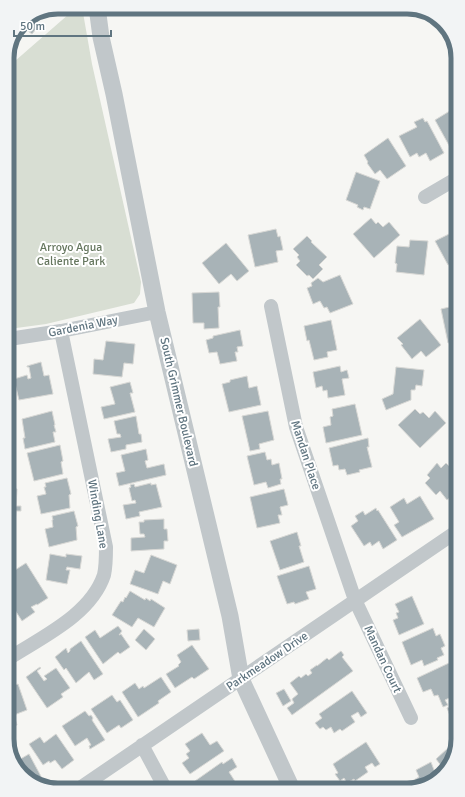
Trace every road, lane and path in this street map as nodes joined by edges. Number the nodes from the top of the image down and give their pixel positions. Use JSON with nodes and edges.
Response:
{"nodes":[{"id":1,"x":98,"y":14,"type":"edge"},
{"id":2,"x":451,"y":182,"type":"edge"},
{"id":3,"x":425,"y":197,"type":"dead end"},
{"id":4,"x":271,"y":306,"type":"dead end"},
{"id":5,"x":157,"y":312,"type":"junction"},
{"id":6,"x":60,"y":331,"type":"junction"},
{"id":7,"x":14,"y":338,"type":"edge"},
{"id":8,"x":451,"y":535,"type":"edge"},
{"id":9,"x":355,"y":600,"type":"junction"},
{"id":10,"x":14,"y":655,"type":"edge"},
{"id":11,"x":241,"y":679,"type":"junction"},
{"id":12,"x":411,"y":718,"type":"dead end"},
{"id":13,"x":142,"y":745,"type":"junction"},
{"id":14,"x":87,"y":783,"type":"edge"},
{"id":15,"x":162,"y":783,"type":"edge"},
{"id":16,"x":289,"y":783,"type":"edge"}],
"edges":[{"from":1,"to":5,"type":"street","name":"South Grimmer Boulevard"},
{"from":2,"to":3,"type":"street"},
{"from":4,"to":9,"type":"street","name":"Mandan Place"},
{"from":5,"to":6,"type":"street","name":"Gardenia Way"},
{"from":5,"to":11,"type":"street","name":"South Grimmer Boulevard"},
{"from":6,"to":7,"type":"street","name":"Gardenia Way"},
{"from":6,"to":10,"type":"street","name":"Winding Lane"},
{"from":8,"to":9,"type":"street","name":"Parkmeadow Drive"},
{"from":9,"to":11,"type":"street","name":"Parkmeadow Drive"},
{"from":9,"to":12,"type":"street","name":"Mandan Court"},
{"from":11,"to":13,"type":"street","name":"Parkmeadow Drive"},
{"from":11,"to":16,"type":"street","name":"South Grimmer Boulevard"},
{"from":13,"to":14,"type":"street","name":"Parkmeadow Drive"},
{"from":13,"to":15,"type":"street"}]}
